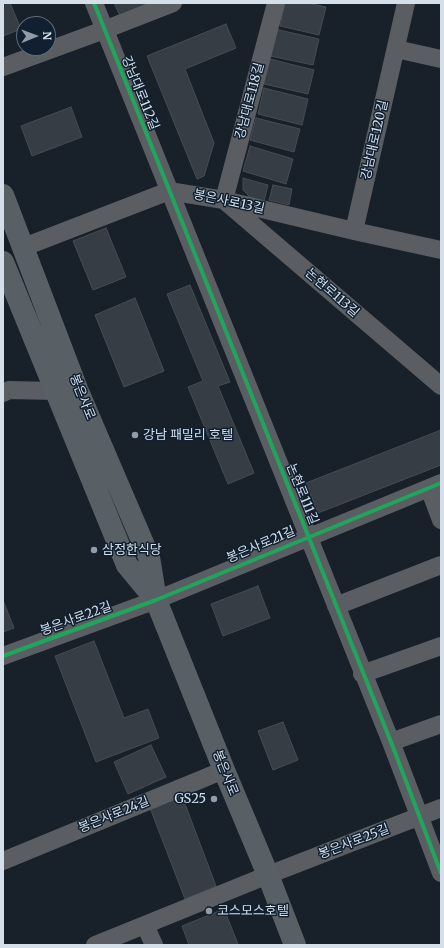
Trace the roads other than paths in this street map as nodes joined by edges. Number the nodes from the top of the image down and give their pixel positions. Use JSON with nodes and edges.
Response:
{"nodes":[{"id":1,"x":94,"y":3,"type":"edge"},
{"id":2,"x":173,"y":3,"type":"edge"},
{"id":3,"x":276,"y":3,"type":"edge"},
{"id":4,"x":406,"y":3,"type":"edge"},
{"id":5,"x":104,"y":30,"type":"junction"},
{"id":6,"x":396,"y":49,"type":"junction"},
{"id":7,"x":441,"y":59,"type":"edge"},
{"id":8,"x":3,"y":67,"type":"edge"},
{"id":9,"x":169,"y":191,"type":"junction"},
{"id":10,"x":3,"y":195,"type":"edge"},
{"id":11,"x":224,"y":200,"type":"junction"},
{"id":12,"x":354,"y":231,"type":"junction"},
{"id":13,"x":24,"y":247,"type":"junction"},
{"id":14,"x":441,"y":250,"type":"edge"},
{"id":15,"x":3,"y":262,"type":"edge"},
{"id":16,"x":441,"y":386,"type":"edge"},
{"id":17,"x":5,"y":390,"type":"edge"},
{"id":18,"x":55,"y":391,"type":"junction"},
{"id":19,"x":435,"y":485,"type":"edge"},
{"id":20,"x":441,"y":520,"type":"edge"},
{"id":21,"x":308,"y":537,"type":"junction"},
{"id":22,"x":441,"y":565,"type":"edge"},
{"id":23,"x":156,"y":600,"type":"junction"},
{"id":24,"x":336,"y":606,"type":"junction"},
{"id":25,"x":441,"y":646,"type":"edge"},
{"id":26,"x":3,"y":656,"type":"edge"},
{"id":27,"x":362,"y":674,"type":"junction"},
{"id":28,"x":441,"y":724,"type":"edge"},
{"id":29,"x":391,"y":742,"type":"junction"},
{"id":30,"x":224,"y":770,"type":"junction"},
{"id":31,"x":441,"y":808,"type":"edge"},
{"id":32,"x":419,"y":817,"type":"junction"},
{"id":33,"x":3,"y":861,"type":"edge"},
{"id":34,"x":441,"y":873,"type":"edge"},
{"id":35,"x":268,"y":875,"type":"junction"},
{"id":36,"x":145,"y":925,"type":"junction"},
{"id":37,"x":95,"y":945,"type":"edge"},
{"id":38,"x":154,"y":945,"type":"edge"},
{"id":39,"x":295,"y":945,"type":"edge"}],
"edges":[{"from":1,"to":5,"type":"street","name":"강남대로112길"},
{"from":2,"to":5,"type":"street"},
{"from":3,"to":11,"type":"street","name":"강남대로118길"},
{"from":4,"to":6,"type":"street","name":"강남대로120길"},
{"from":5,"to":8,"type":"street"},
{"from":5,"to":9,"type":"street","name":"강남대로112길"},
{"from":6,"to":7,"type":"street"},
{"from":6,"to":12,"type":"street","name":"강남대로120길"},
{"from":9,"to":11,"type":"street","name":"봉은사로13길"},
{"from":9,"to":13,"type":"street"},
{"from":9,"to":21,"type":"street","name":"논현로111길"},
{"from":10,"to":13,"type":"main road","name":"봉은사로"},
{"from":11,"to":12,"type":"street","name":"봉은사로13길"},
{"from":11,"to":16,"type":"street","name":"논현로113길"},
{"from":12,"to":14,"type":"street","name":"봉은사로13길"},
{"from":13,"to":23,"type":"main road","name":"봉은사로"},
{"from":15,"to":18,"type":"main road","name":"봉은사로"},
{"from":17,"to":18,"type":"street"},
{"from":18,"to":23,"type":"main road","name":"봉은사로"},
{"from":19,"to":20,"type":"street"},
{"from":19,"to":21,"type":"street","name":"봉은사로21길"},
{"from":21,"to":23,"type":"street","name":"봉은사로21길"},
{"from":21,"to":24,"type":"street","name":"논현로111길"},
{"from":22,"to":24,"type":"street"},
{"from":23,"to":26,"type":"street","name":"봉은사로22길"},
{"from":23,"to":30,"type":"main road","name":"봉은사로"},
{"from":24,"to":27,"type":"street","name":"논현로111길"},
{"from":25,"to":27,"type":"street"},
{"from":27,"to":29,"type":"street","name":"논현로111길"},
{"from":28,"to":29,"type":"street"},
{"from":29,"to":32,"type":"street","name":"논현로111길"},
{"from":30,"to":33,"type":"street","name":"봉은사로24길"},
{"from":30,"to":35,"type":"main road","name":"봉은사로"},
{"from":31,"to":32,"type":"street","name":"봉은사로25길"},
{"from":32,"to":34,"type":"street","name":"논현로111길"},
{"from":32,"to":35,"type":"street","name":"봉은사로25길"},
{"from":35,"to":36,"type":"street","name":"봉은사로25길"},
{"from":35,"to":39,"type":"main road","name":"봉은사로"},
{"from":36,"to":37,"type":"street","name":"봉은사로25길"},
{"from":36,"to":38,"type":"street"}]}
